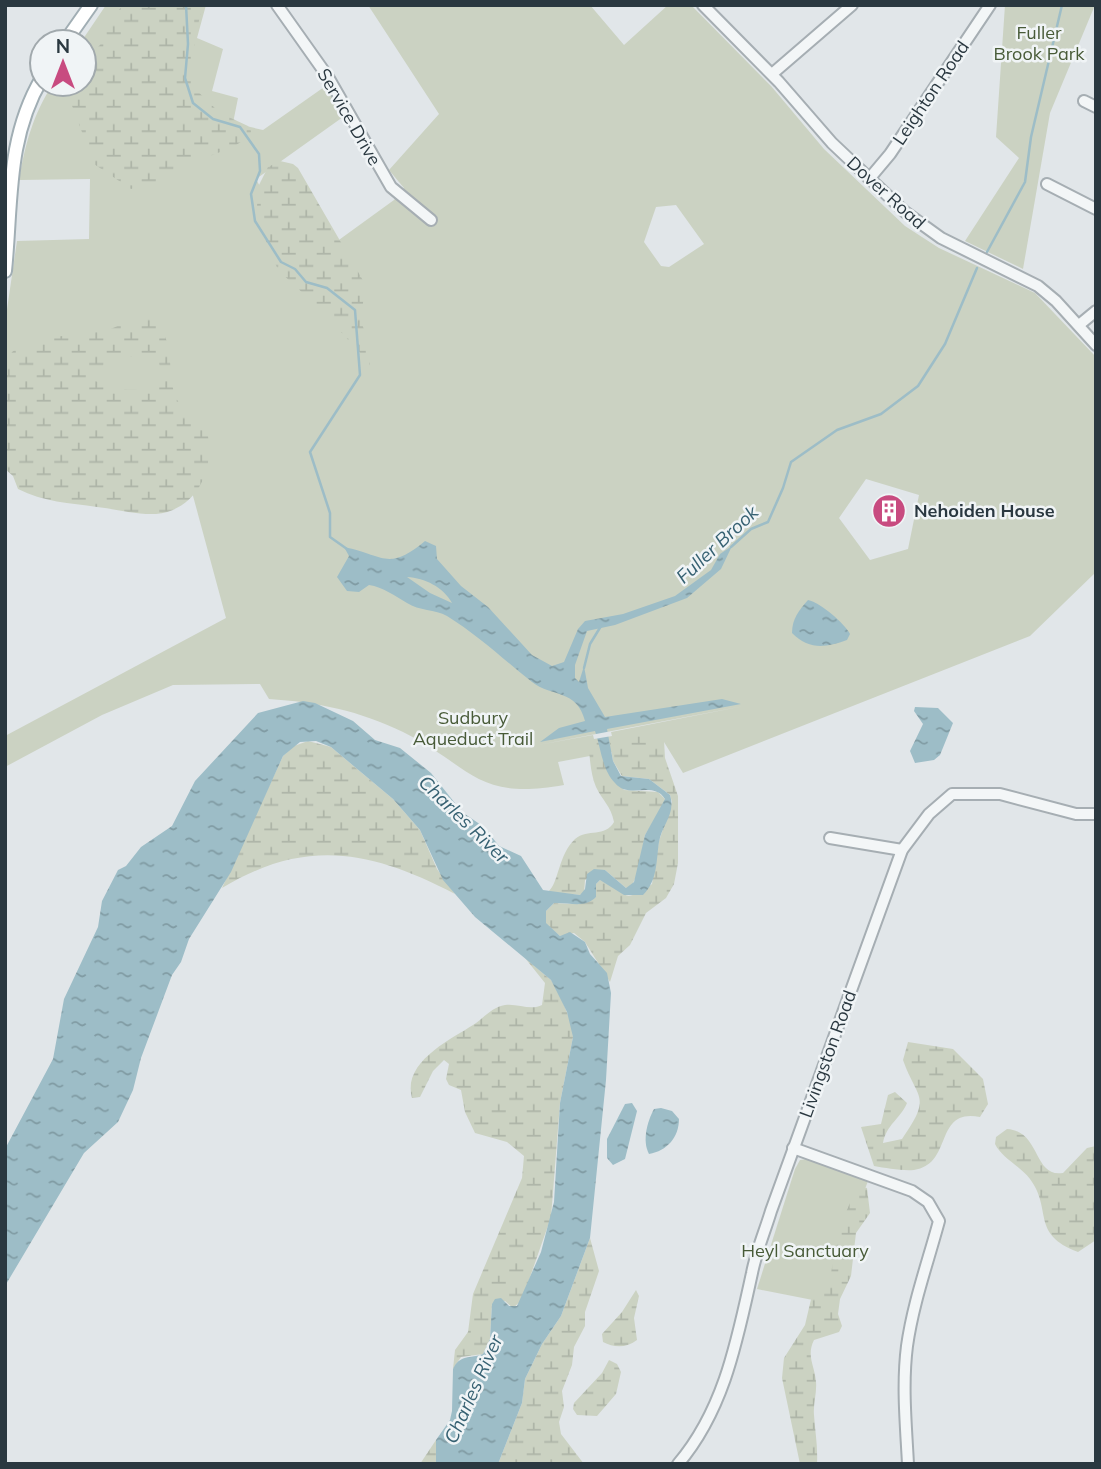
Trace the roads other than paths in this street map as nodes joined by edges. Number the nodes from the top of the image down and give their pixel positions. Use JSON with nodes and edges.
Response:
{"nodes":[{"id":1,"x":91,"y":5,"type":"edge"},
{"id":2,"x":277,"y":5,"type":"edge"},
{"id":3,"x":702,"y":5,"type":"edge"},
{"id":4,"x":852,"y":5,"type":"edge"},
{"id":5,"x":990,"y":5,"type":"edge"},
{"id":6,"x":75,"y":28,"type":"edge"},
{"id":7,"x":772,"y":74,"type":"junction"},
{"id":8,"x":31,"y":98,"type":"edge"},
{"id":9,"x":1084,"y":101,"type":"dead end"},
{"id":10,"x":1096,"y":107,"type":"edge"},
{"id":11,"x":869,"y":179,"type":"junction"},
{"id":12,"x":1047,"y":184,"type":"dead end"},
{"id":13,"x":1096,"y":209,"type":"edge"},
{"id":14,"x":431,"y":220,"type":"dead end"},
{"id":15,"x":5,"y":271,"type":"edge"},
{"id":16,"x":1096,"y":311,"type":"edge"},
{"id":17,"x":1079,"y":325,"type":"junction"},
{"id":18,"x":1096,"y":345,"type":"edge"},
{"id":19,"x":1096,"y":814,"type":"edge"},
{"id":20,"x":830,"y":838,"type":"dead end"},
{"id":21,"x":902,"y":850,"type":"junction"},
{"id":22,"x":793,"y":1148,"type":"junction"},
{"id":23,"x":678,"y":1464,"type":"edge"},
{"id":24,"x":908,"y":1464,"type":"edge"}],
"edges":[{"from":1,"to":6,"type":"main road"},
{"from":2,"to":14,"type":"street","name":"Service Drive"},
{"from":3,"to":7,"type":"street","name":"Dover Road"},
{"from":4,"to":7,"type":"street"},
{"from":5,"to":11,"type":"street","name":"Leighton Road"},
{"from":7,"to":11,"type":"street","name":"Dover Road"},
{"from":8,"to":15,"type":"main road"},
{"from":9,"to":10,"type":"street"},
{"from":11,"to":17,"type":"street","name":"Dover Road"},
{"from":12,"to":13,"type":"street"},
{"from":16,"to":17,"type":"street"},
{"from":17,"to":18,"type":"street","name":"Dover Road"},
{"from":19,"to":21,"type":"street","name":"Livingston Road"},
{"from":20,"to":21,"type":"street"},
{"from":21,"to":22,"type":"street","name":"Livingston Road"},
{"from":22,"to":23,"type":"street","name":"Livingston Road"},
{"from":22,"to":24,"type":"street"}]}
